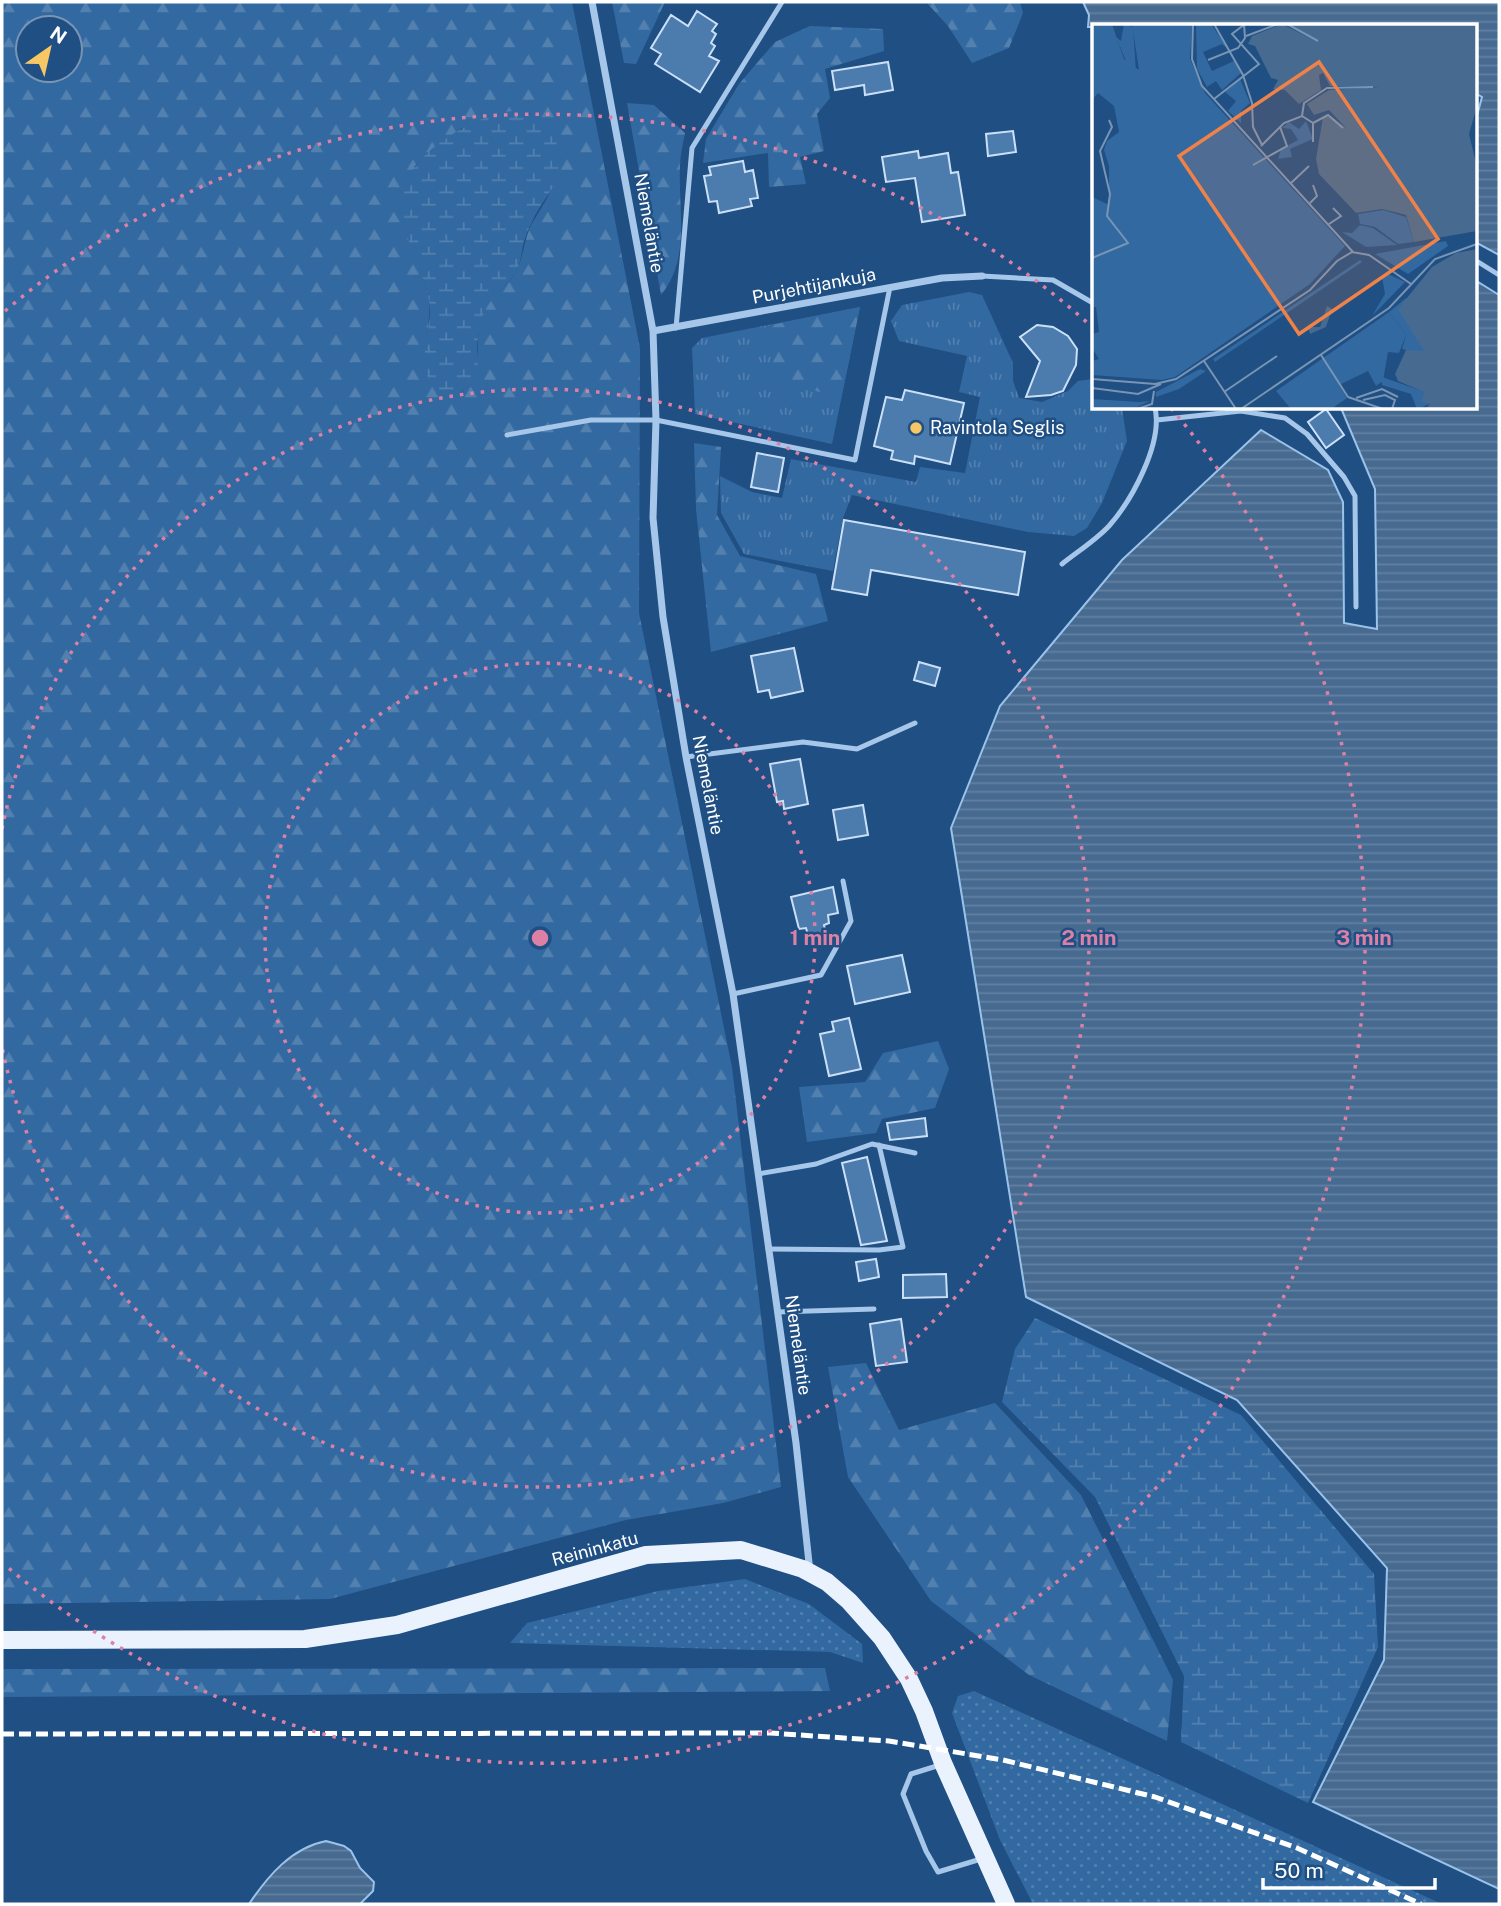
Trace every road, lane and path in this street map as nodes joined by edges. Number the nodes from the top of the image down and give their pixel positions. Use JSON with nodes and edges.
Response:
{"nodes":[{"id":1,"x":592,"y":2,"type":"edge"},
{"id":2,"x":782,"y":2,"type":"edge"},
{"id":3,"x":1476,"y":261,"type":"edge"},
{"id":4,"x":1499,"y":275,"type":"edge"},
{"id":5,"x":982,"y":276,"type":"joint"},
{"id":6,"x":890,"y":287,"type":"junction"},
{"id":7,"x":1092,"y":302,"type":"edge"},
{"id":8,"x":676,"y":328,"type":"junction"},
{"id":9,"x":653,"y":331,"type":"junction"},
{"id":10,"x":1155,"y":410,"type":"edge"},
{"id":11,"x":1157,"y":419,"type":"junction"},
{"id":12,"x":656,"y":420,"type":"junction"},
{"id":13,"x":507,"y":435,"type":"dead end"},
{"id":14,"x":1062,"y":564,"type":"dead end"},
{"id":15,"x":1356,"y":607,"type":"dead end"},
{"id":16,"x":915,"y":723,"type":"dead end"},
{"id":17,"x":686,"y":757,"type":"junction"},
{"id":18,"x":843,"y":881,"type":"dead end"},
{"id":19,"x":733,"y":994,"type":"junction"},
{"id":20,"x":879,"y":1145,"type":"junction"},
{"id":21,"x":915,"y":1153,"type":"dead end"},
{"id":22,"x":758,"y":1174,"type":"junction"},
{"id":23,"x":768,"y":1249,"type":"junction"},
{"id":24,"x":874,"y":1309,"type":"dead end"},
{"id":25,"x":777,"y":1312,"type":"junction"},
{"id":26,"x":810,"y":1573,"type":"junction"},
{"id":27,"x":2,"y":1640,"type":"edge"},
{"id":28,"x":943,"y":1763,"type":"junction"},
{"id":29,"x":984,"y":1858,"type":"junction"},
{"id":30,"x":1006,"y":1904,"type":"edge"}],
"edges":[{"from":1,"to":9,"type":"street","name":"Niemeläntie"},
{"from":2,"to":8,"type":"lane"},
{"from":3,"to":4,"type":"lane"},
{"from":5,"to":6,"type":"street","name":"Purjehtijankuja"},
{"from":5,"to":7,"type":"lane"},
{"from":6,"to":8,"type":"street","name":"Purjehtijankuja"},
{"from":6,"to":12,"type":"lane"},
{"from":8,"to":9,"type":"street","name":"Purjehtijankuja"},
{"from":9,"to":12,"type":"street","name":"Niemeläntie"},
{"from":10,"to":11,"type":"lane"},
{"from":11,"to":14,"type":"lane"},
{"from":11,"to":15,"type":"lane"},
{"from":12,"to":13,"type":"lane"},
{"from":12,"to":17,"type":"street","name":"Niemeläntie"},
{"from":16,"to":17,"type":"lane"},
{"from":17,"to":19,"type":"street","name":"Niemeläntie"},
{"from":18,"to":19,"type":"lane"},
{"from":19,"to":22,"type":"street","name":"Niemeläntie"},
{"from":20,"to":21,"type":"lane"},
{"from":20,"to":22,"type":"lane"},
{"from":20,"to":23,"type":"lane"},
{"from":22,"to":23,"type":"street","name":"Niemeläntie"},
{"from":23,"to":25,"type":"street","name":"Niemeläntie"},
{"from":24,"to":25,"type":"lane"},
{"from":25,"to":26,"type":"street","name":"Niemeläntie"},
{"from":26,"to":27,"type":"main road","name":"Reininkatu"},
{"from":26,"to":28,"type":"main road","name":"Reininkatu"},
{"from":28,"to":29,"type":"main road","name":"Reininkatu"},
{"from":28,"to":29,"type":"lane"},
{"from":29,"to":30,"type":"main road","name":"Reininkatu"}]}
